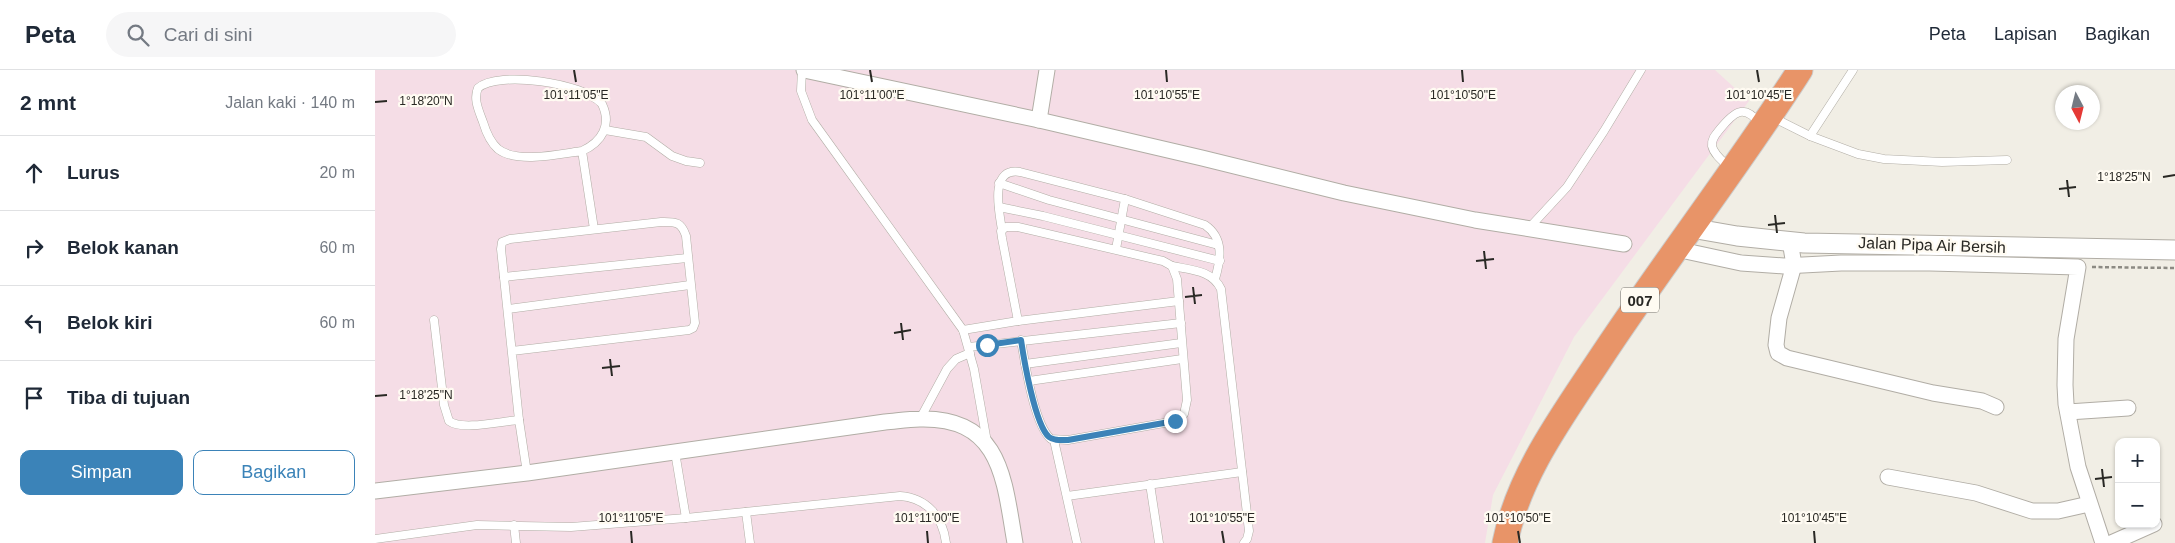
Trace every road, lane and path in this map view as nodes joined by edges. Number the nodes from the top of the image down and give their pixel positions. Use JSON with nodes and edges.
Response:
{"nodes":[{"id":1,"x":803,"y":70,"type":"edge"},
{"id":2,"x":1047,"y":70,"type":"edge"},
{"id":3,"x":1641,"y":70,"type":"edge"},
{"id":4,"x":1800,"y":70,"type":"edge"},
{"id":5,"x":1853,"y":70,"type":"edge"},
{"id":6,"x":1039,"y":120,"type":"junction"},
{"id":7,"x":1767,"y":122,"type":"junction"},
{"id":8,"x":605,"y":130,"type":"junction"},
{"id":9,"x":1810,"y":136,"type":"junction"},
{"id":10,"x":583,"y":151,"type":"junction"},
{"id":11,"x":2007,"y":160,"type":"dead end"},
{"id":12,"x":700,"y":163,"type":"dead end"},
{"id":13,"x":1732,"y":169,"type":"junction"},
{"id":14,"x":999,"y":183,"type":"junction"},
{"id":15,"x":1125,"y":200,"type":"junction"},
{"id":16,"x":999,"y":207,"type":"junction"},
{"id":17,"x":1122,"y":219,"type":"junction"},
{"id":18,"x":1530,"y":228,"type":"junction"},
{"id":19,"x":1691,"y":228,"type":"junction"},
{"id":20,"x":594,"y":229,"type":"junction"},
{"id":21,"x":1002,"y":230,"type":"junction"},
{"id":22,"x":1119,"y":236,"type":"junction"},
{"id":23,"x":1790,"y":241,"type":"junction"},
{"id":24,"x":1219,"y":244,"type":"junction"},
{"id":25,"x":1625,"y":244,"type":"dead end"},
{"id":26,"x":1116,"y":249,"type":"junction"},
{"id":27,"x":1676,"y":249,"type":"junction"},
{"id":28,"x":2175,"y":250,"type":"edge"},
{"id":29,"x":687,"y":258,"type":"junction"},
{"id":30,"x":1220,"y":261,"type":"junction"},
{"id":31,"x":1794,"y":265,"type":"junction"},
{"id":32,"x":1172,"y":266,"type":"junction"},
{"id":33,"x":2078,"y":267,"type":"junction"},
{"id":34,"x":2175,"y":268,"type":"edge"},
{"id":35,"x":504,"y":277,"type":"junction"},
{"id":36,"x":1215,"y":279,"type":"junction"},
{"id":37,"x":690,"y":285,"type":"junction"},
{"id":38,"x":1179,"y":301,"type":"junction"},
{"id":39,"x":508,"y":308,"type":"junction"},
{"id":40,"x":434,"y":320,"type":"dead end"},
{"id":41,"x":1017,"y":321,"type":"junction"},
{"id":42,"x":1181,"y":323,"type":"junction"},
{"id":43,"x":963,"y":330,"type":"junction"},
{"id":44,"x":1021,"y":340,"type":"junction"},
{"id":45,"x":1181,"y":343,"type":"junction"},
{"id":46,"x":970,"y":350,"type":"junction"},
{"id":47,"x":512,"y":351,"type":"junction"},
{"id":48,"x":1182,"y":359,"type":"junction"},
{"id":49,"x":1025,"y":364,"type":"junction"},
{"id":50,"x":1029,"y":381,"type":"junction"},
{"id":51,"x":1996,"y":407,"type":"dead end"},
{"id":52,"x":2128,"y":408,"type":"dead end"},
{"id":53,"x":2068,"y":412,"type":"junction"},
{"id":54,"x":920,"y":419,"type":"junction"},
{"id":55,"x":519,"y":420,"type":"junction"},
{"id":56,"x":1054,"y":440,"type":"junction"},
{"id":57,"x":987,"y":444,"type":"junction"},
{"id":58,"x":675,"y":452,"type":"junction"},
{"id":59,"x":1242,"y":472,"type":"junction"},
{"id":60,"x":527,"y":473,"type":"junction"},
{"id":61,"x":1888,"y":477,"type":"dead end"},
{"id":62,"x":1150,"y":484,"type":"junction"},
{"id":63,"x":375,"y":490,"type":"edge"},
{"id":64,"x":1067,"y":496,"type":"junction"},
{"id":65,"x":2089,"y":504,"type":"junction"},
{"id":66,"x":746,"y":512,"type":"junction"},
{"id":67,"x":686,"y":518,"type":"junction"},
{"id":68,"x":514,"y":525,"type":"junction"},
{"id":69,"x":2146,"y":528,"type":"edge"},
{"id":70,"x":375,"y":539,"type":"edge"},
{"id":71,"x":516,"y":543,"type":"edge"},
{"id":72,"x":750,"y":543,"type":"edge"},
{"id":73,"x":946,"y":543,"type":"edge"},
{"id":74,"x":1015,"y":543,"type":"edge"},
{"id":75,"x":1077,"y":543,"type":"edge"},
{"id":76,"x":1159,"y":543,"type":"edge"},
{"id":77,"x":1244,"y":543,"type":"edge"},
{"id":78,"x":1505,"y":543,"type":"edge"},
{"id":79,"x":2103,"y":543,"type":"edge"},
{"id":80,"x":2111,"y":543,"type":"edge"}],
"edges":[{"from":1,"to":6,"type":"street"},
{"from":1,"to":43,"type":"lane"},
{"from":2,"to":6,"type":"street"},
{"from":3,"to":18,"type":"lane"},
{"from":4,"to":7,"type":"highway","number":"007"},
{"from":5,"to":9,"type":"lane"},
{"from":6,"to":18,"type":"street"},
{"from":7,"to":9,"type":"lane"},
{"from":7,"to":13,"type":"highway","number":"007"},
{"from":7,"to":13,"type":"lane"},
{"from":8,"to":10,"type":"lane"},
{"from":8,"to":10,"type":"lane"},
{"from":8,"to":12,"type":"lane"},
{"from":9,"to":11,"type":"lane"},
{"from":10,"to":20,"type":"lane"},
{"from":13,"to":19,"type":"highway","number":"007"},
{"from":14,"to":15,"type":"lane"},
{"from":14,"to":16,"type":"lane"},
{"from":14,"to":17,"type":"lane"},
{"from":15,"to":17,"type":"lane"},
{"from":15,"to":24,"type":"lane"},
{"from":16,"to":21,"type":"lane"},
{"from":16,"to":22,"type":"lane"},
{"from":17,"to":22,"type":"lane"},
{"from":17,"to":24,"type":"lane"},
{"from":18,"to":25,"type":"street"},
{"from":19,"to":23,"type":"street","name":"Jalan Pipa Air Bersih"},
{"from":19,"to":27,"type":"highway","number":"007"},
{"from":20,"to":29,"type":"lane"},
{"from":20,"to":35,"type":"lane"},
{"from":21,"to":26,"type":"lane"},
{"from":21,"to":41,"type":"lane"},
{"from":22,"to":26,"type":"lane"},
{"from":22,"to":30,"type":"lane"},
{"from":23,"to":28,"type":"street","name":"Jalan Pipa Air Bersih"},
{"from":23,"to":31,"type":"street"},
{"from":24,"to":30,"type":"lane"},
{"from":26,"to":32,"type":"lane"},
{"from":27,"to":31,"type":"street"},
{"from":27,"to":78,"type":"highway","number":"007"},
{"from":29,"to":35,"type":"lane"},
{"from":29,"to":37,"type":"lane"},
{"from":30,"to":36,"type":"lane"},
{"from":31,"to":33,"type":"street"},
{"from":31,"to":51,"type":"street"},
{"from":32,"to":36,"type":"lane"},
{"from":32,"to":38,"type":"lane"},
{"from":33,"to":34,"type":"path"},
{"from":33,"to":53,"type":"street"},
{"from":35,"to":39,"type":"lane"},
{"from":36,"to":59,"type":"lane"},
{"from":37,"to":39,"type":"lane"},
{"from":37,"to":47,"type":"lane"},
{"from":38,"to":41,"type":"lane"},
{"from":38,"to":42,"type":"lane"},
{"from":39,"to":47,"type":"lane"},
{"from":40,"to":55,"type":"lane"},
{"from":41,"to":43,"type":"lane"},
{"from":42,"to":44,"type":"lane"},
{"from":42,"to":45,"type":"lane"},
{"from":43,"to":46,"type":"lane"},
{"from":44,"to":46,"type":"lane"},
{"from":44,"to":49,"type":"lane"},
{"from":45,"to":48,"type":"lane"},
{"from":45,"to":49,"type":"lane"},
{"from":46,"to":54,"type":"lane"},
{"from":46,"to":57,"type":"lane"},
{"from":47,"to":55,"type":"lane"},
{"from":48,"to":50,"type":"lane"},
{"from":48,"to":56,"type":"lane"},
{"from":49,"to":50,"type":"lane"},
{"from":50,"to":56,"type":"lane"},
{"from":52,"to":53,"type":"street"},
{"from":53,"to":65,"type":"street"},
{"from":54,"to":57,"type":"street"},
{"from":54,"to":58,"type":"street"},
{"from":55,"to":60,"type":"lane"},
{"from":56,"to":64,"type":"lane"},
{"from":57,"to":74,"type":"street"},
{"from":58,"to":60,"type":"street"},
{"from":58,"to":67,"type":"lane"},
{"from":59,"to":62,"type":"lane"},
{"from":59,"to":77,"type":"lane"},
{"from":60,"to":63,"type":"street"},
{"from":61,"to":65,"type":"street"},
{"from":62,"to":64,"type":"lane"},
{"from":62,"to":76,"type":"lane"},
{"from":64,"to":75,"type":"lane"},
{"from":65,"to":79,"type":"street"},
{"from":66,"to":67,"type":"lane"},
{"from":66,"to":72,"type":"lane"},
{"from":66,"to":73,"type":"lane"},
{"from":67,"to":68,"type":"lane"},
{"from":68,"to":70,"type":"lane"},
{"from":68,"to":71,"type":"lane"},
{"from":69,"to":80,"type":"street"}]}
